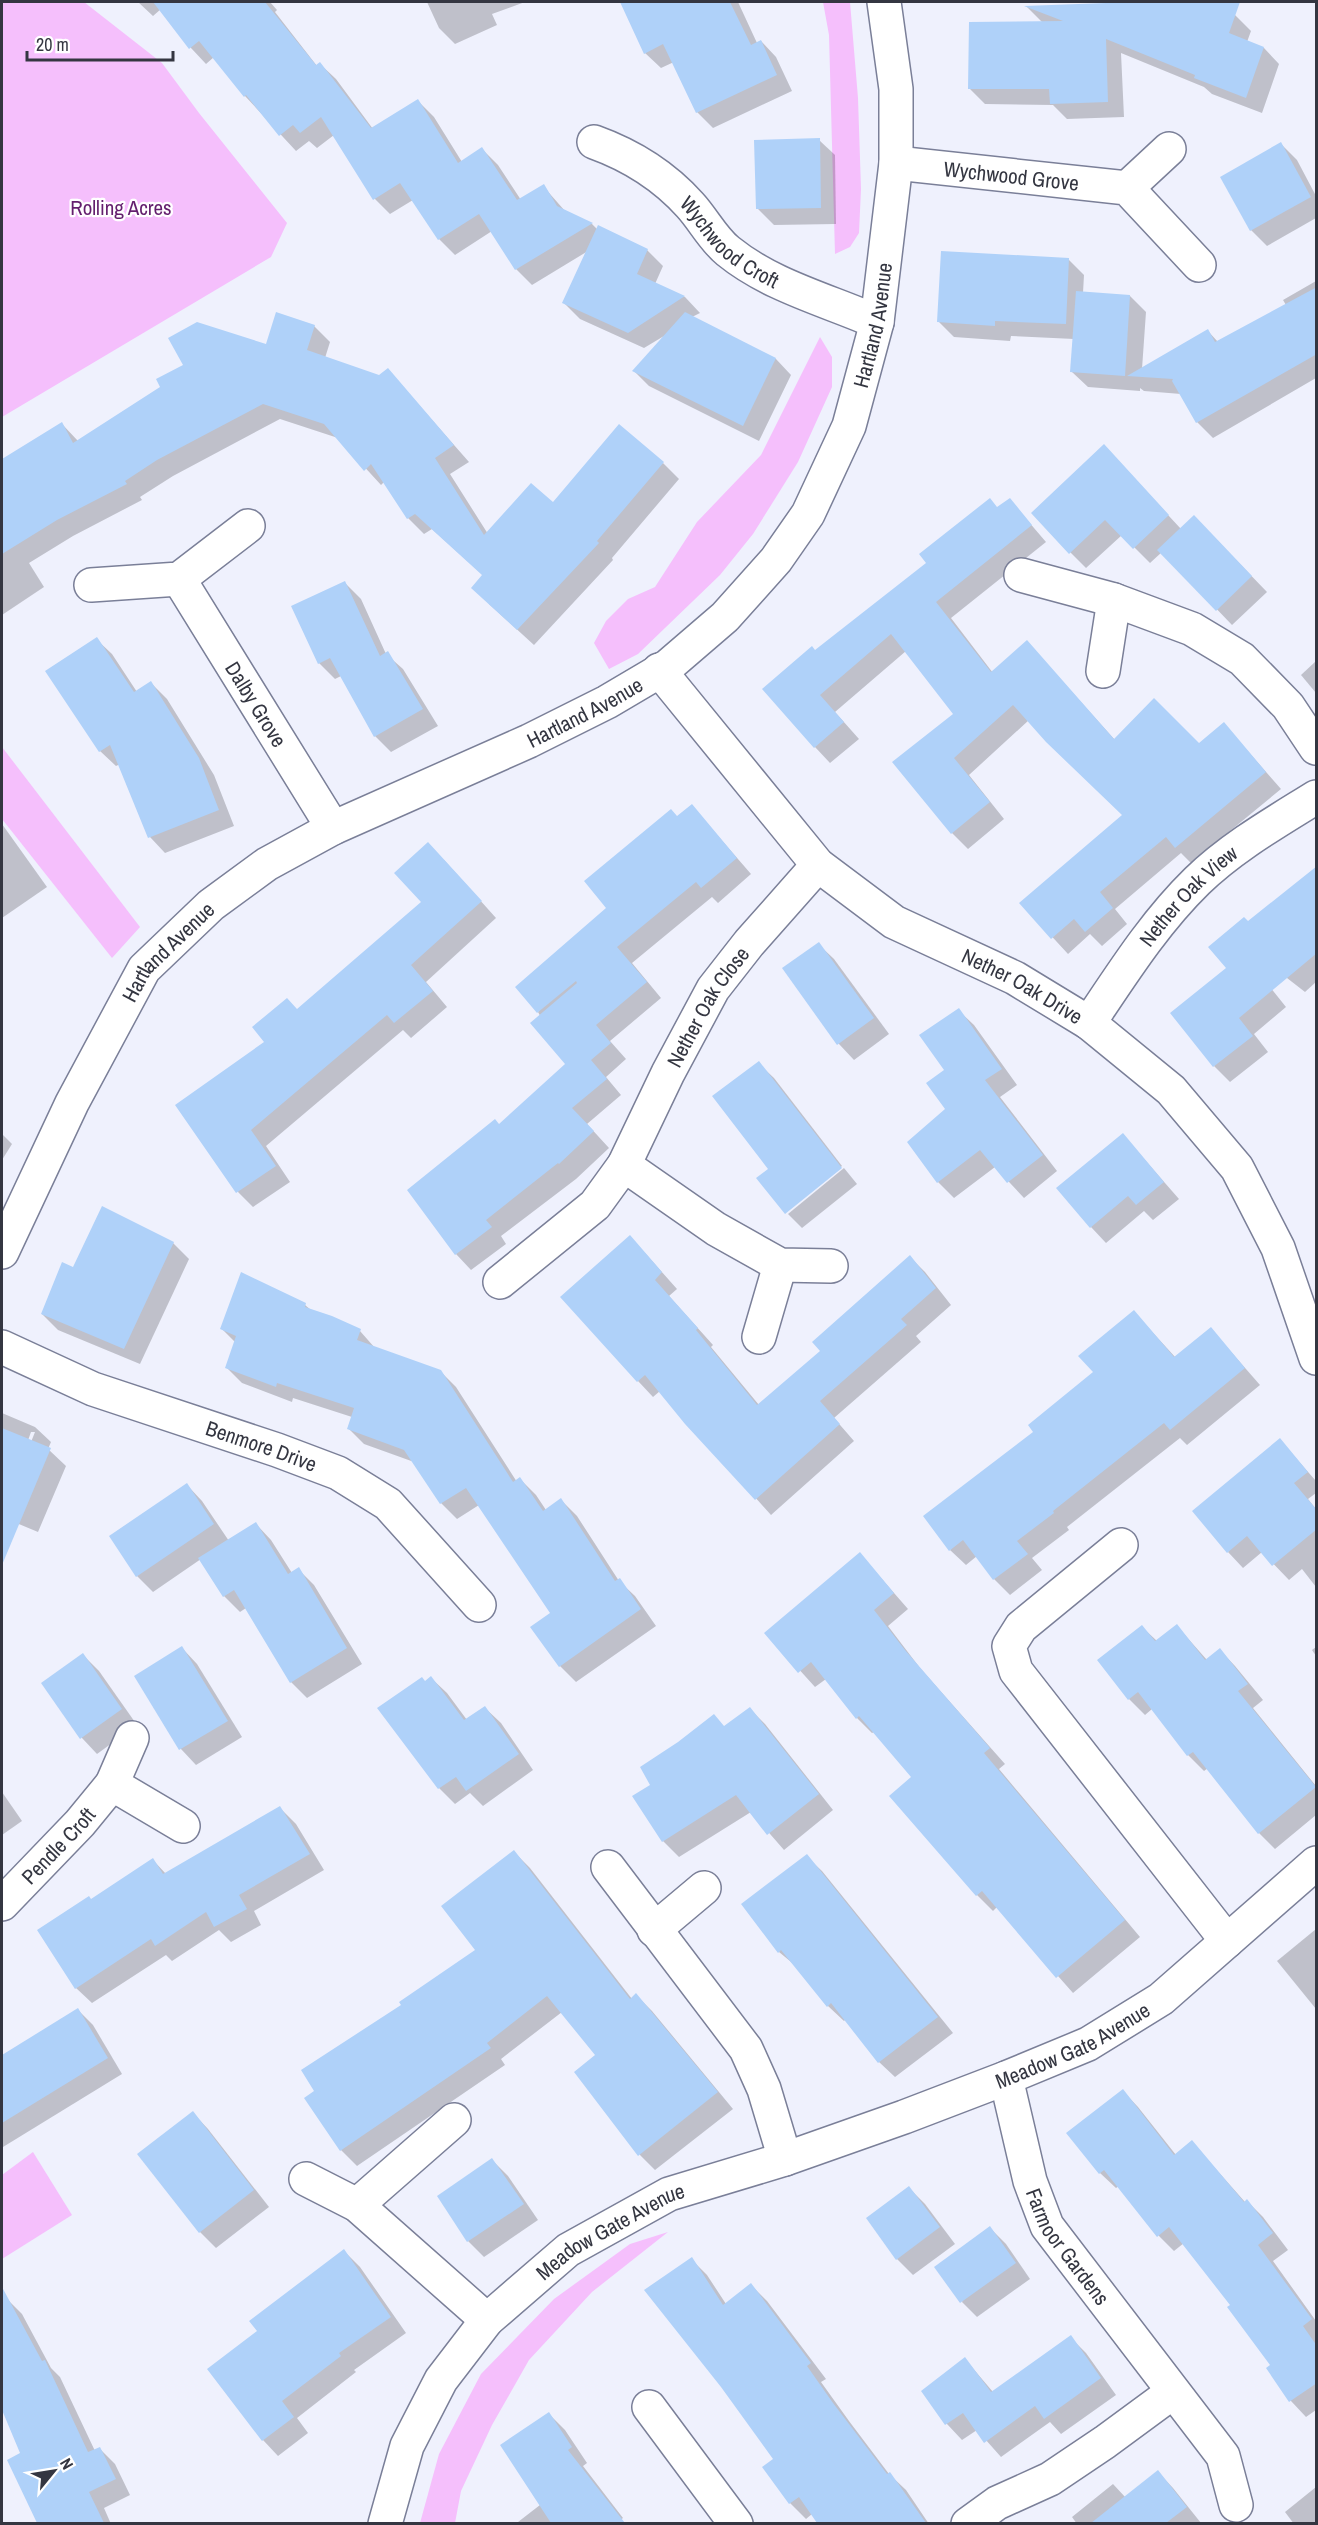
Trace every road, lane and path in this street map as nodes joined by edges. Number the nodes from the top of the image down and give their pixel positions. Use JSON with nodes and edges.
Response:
{"nodes":[{"id":1,"x":884,"y":2,"type":"edge"},
{"id":2,"x":594,"y":142,"type":"dead end"},
{"id":3,"x":1169,"y":149,"type":"dead end"},
{"id":4,"x":896,"y":163,"type":"junction"},
{"id":5,"x":1127,"y":188,"type":"junction"},
{"id":6,"x":1199,"y":265,"type":"dead end"},
{"id":7,"x":877,"y":322,"type":"junction"},
{"id":8,"x":248,"y":526,"type":"dead end"},
{"id":9,"x":1021,"y":575,"type":"dead end"},
{"id":10,"x":179,"y":579,"type":"junction"},
{"id":11,"x":91,"y":585,"type":"dead end"},
{"id":12,"x":1114,"y":600,"type":"junction"},
{"id":13,"x":659,"y":670,"type":"junction"},
{"id":14,"x":1103,"y":671,"type":"dead end"},
{"id":15,"x":1317,"y":748,"type":"edge"},
{"id":16,"x":1317,"y":797,"type":"edge"},
{"id":17,"x":333,"y":828,"type":"junction"},
{"id":18,"x":818,"y":865,"type":"junction"},
{"id":19,"x":1089,"y":1023,"type":"junction"},
{"id":20,"x":624,"y":1165,"type":"junction"},
{"id":21,"x":2,"y":1252,"type":"edge"},
{"id":22,"x":780,"y":1265,"type":"junction"},
{"id":23,"x":831,"y":1266,"type":"dead end"},
{"id":24,"x":500,"y":1282,"type":"dead end"},
{"id":25,"x":759,"y":1337,"type":"dead end"},
{"id":26,"x":2,"y":1347,"type":"edge"},
{"id":27,"x":1317,"y":1358,"type":"edge"},
{"id":28,"x":1121,"y":1545,"type":"dead end"},
{"id":29,"x":479,"y":1605,"type":"dead end"},
{"id":30,"x":132,"y":1738,"type":"dead end"},
{"id":31,"x":112,"y":1784,"type":"junction"},
{"id":32,"x":183,"y":1826,"type":"dead end"},
{"id":33,"x":1317,"y":1863,"type":"edge"},
{"id":34,"x":608,"y":1867,"type":"dead end"},
{"id":35,"x":704,"y":1888,"type":"dead end"},
{"id":36,"x":2,"y":1904,"type":"edge"},
{"id":37,"x":654,"y":1930,"type":"junction"},
{"id":38,"x":1227,"y":1941,"type":"junction"},
{"id":39,"x":1006,"y":2078,"type":"junction"},
{"id":40,"x":454,"y":2120,"type":"dead end"},
{"id":41,"x":785,"y":2159,"type":"junction"},
{"id":42,"x":306,"y":2179,"type":"dead end"},
{"id":43,"x":357,"y":2205,"type":"junction"},
{"id":44,"x":487,"y":2320,"type":"junction"},
{"id":45,"x":1173,"y":2392,"type":"junction"},
{"id":46,"x":649,"y":2407,"type":"dead end"},
{"id":47,"x":1236,"y":2505,"type":"dead end"},
{"id":48,"x":385,"y":2523,"type":"edge"},
{"id":49,"x":736,"y":2523,"type":"edge"},
{"id":50,"x":968,"y":2523,"type":"edge"}],
"edges":[{"from":1,"to":4,"type":"street","name":"Hartland Avenue"},
{"from":2,"to":7,"type":"street","name":"Wychwood Croft"},
{"from":3,"to":5,"type":"street"},
{"from":4,"to":5,"type":"street","name":"Wychwood Grove"},
{"from":4,"to":7,"type":"street","name":"Hartland Avenue"},
{"from":5,"to":6,"type":"street"},
{"from":7,"to":13,"type":"street","name":"Hartland Avenue"},
{"from":8,"to":10,"type":"street"},
{"from":9,"to":12,"type":"street"},
{"from":10,"to":11,"type":"street"},
{"from":10,"to":17,"type":"street","name":"Dalby Grove"},
{"from":12,"to":14,"type":"street"},
{"from":12,"to":15,"type":"street"},
{"from":13,"to":17,"type":"street","name":"Hartland Avenue"},
{"from":13,"to":18,"type":"street","name":"Nether Oak Drive"},
{"from":16,"to":19,"type":"street","name":"Nether Oak View"},
{"from":17,"to":21,"type":"street","name":"Hartland Avenue"},
{"from":18,"to":19,"type":"street","name":"Nether Oak Drive"},
{"from":18,"to":20,"type":"street","name":"Nether Oak Close"},
{"from":19,"to":27,"type":"street","name":"Nether Oak Drive"},
{"from":20,"to":22,"type":"street"},
{"from":20,"to":24,"type":"street","name":"Nether Oak Close"},
{"from":22,"to":23,"type":"street"},
{"from":22,"to":25,"type":"street"},
{"from":26,"to":29,"type":"street","name":"Benmore Drive"},
{"from":28,"to":38,"type":"street"},
{"from":30,"to":31,"type":"street","name":"Pendle Croft"},
{"from":31,"to":32,"type":"street"},
{"from":31,"to":36,"type":"street","name":"Pendle Croft"},
{"from":33,"to":38,"type":"street","name":"Meadow Gate Avenue"},
{"from":34,"to":37,"type":"street"},
{"from":35,"to":37,"type":"street"},
{"from":37,"to":41,"type":"street"},
{"from":38,"to":39,"type":"street","name":"Meadow Gate Avenue"},
{"from":39,"to":41,"type":"street","name":"Meadow Gate Avenue"},
{"from":39,"to":45,"type":"street","name":"Farmoor Gardens"},
{"from":40,"to":43,"type":"street"},
{"from":41,"to":44,"type":"street","name":"Meadow Gate Avenue"},
{"from":42,"to":43,"type":"street"},
{"from":43,"to":44,"type":"street"},
{"from":44,"to":48,"type":"street","name":"Meadow Gate Avenue"},
{"from":45,"to":47,"type":"street","name":"Farmoor Gardens"},
{"from":45,"to":50,"type":"street"},
{"from":46,"to":49,"type":"street"}]}
